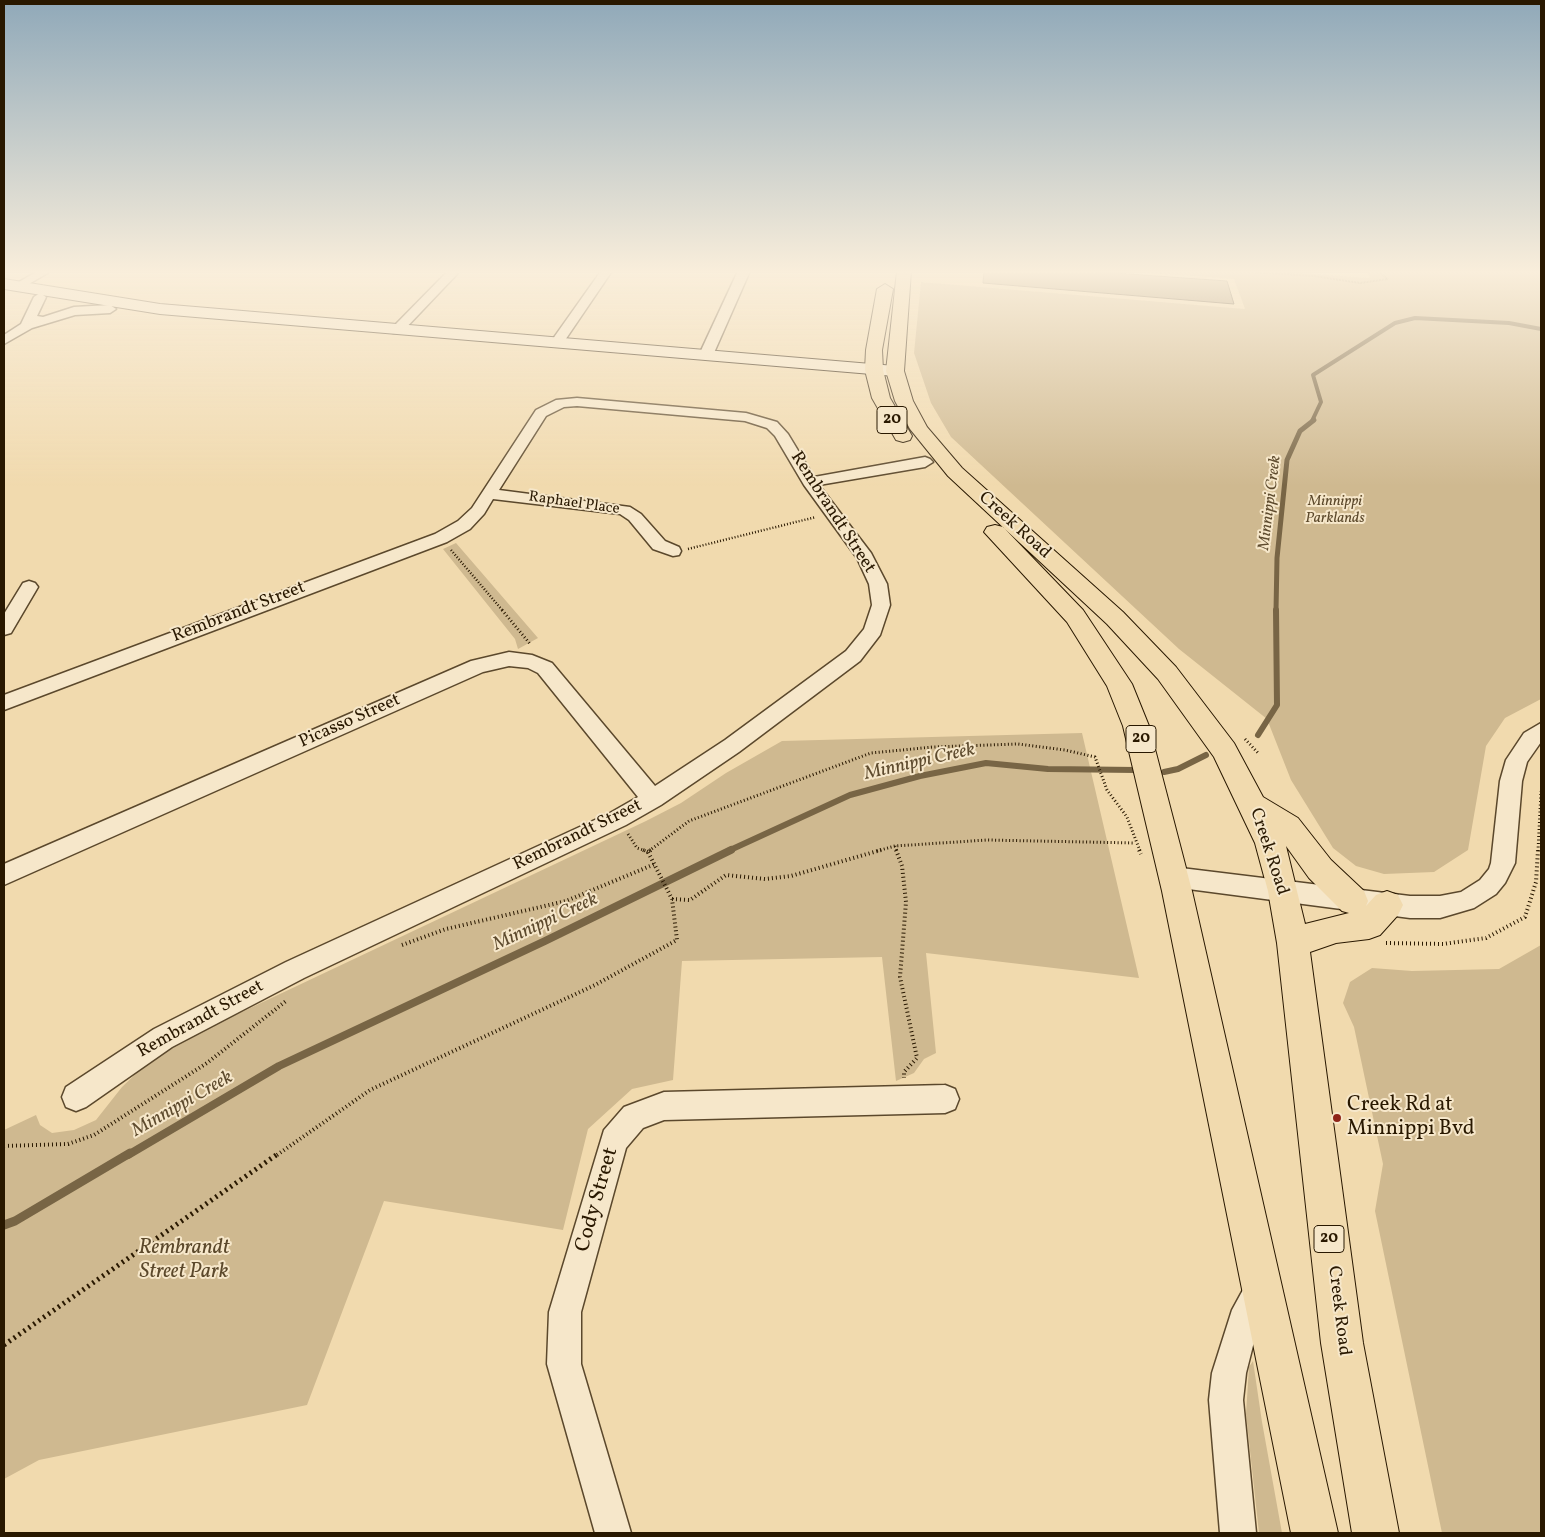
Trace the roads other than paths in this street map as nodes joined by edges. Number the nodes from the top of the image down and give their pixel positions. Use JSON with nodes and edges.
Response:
{"nodes":[{"id":1,"x":553,"y":343,"type":"edge"},
{"id":2,"x":556,"y":343,"type":"joint"},
{"id":3,"x":711,"y":343,"type":"edge"},
{"id":4,"x":876,"y":343,"type":"edge"},
{"id":5,"x":896,"y":343,"type":"edge"},
{"id":6,"x":706,"y":355,"type":"junction"},
{"id":7,"x":885,"y":371,"type":"junction"},
{"id":8,"x":925,"y":462,"type":"junction"},
{"id":9,"x":809,"y":482,"type":"junction"},
{"id":10,"x":489,"y":494,"type":"junction"},
{"id":11,"x":673,"y":551,"type":"road end"},
{"id":12,"x":29,"y":588,"type":"dead end"},
{"id":13,"x":4,"y":629,"type":"edge"},
{"id":14,"x":1132,"y":634,"type":"junction"},
{"id":15,"x":1098,"y":649,"type":"junction"},
{"id":16,"x":4,"y":703,"type":"edge"},
{"id":17,"x":1541,"y":731,"type":"edge"},
{"id":18,"x":653,"y":799,"type":"junction"},
{"id":19,"x":1254,"y":805,"type":"junction"},
{"id":20,"x":4,"y":875,"type":"edge"},
{"id":21,"x":1173,"y":876,"type":"junction"},
{"id":22,"x":1283,"y":891,"type":"junction"},
{"id":23,"x":1353,"y":900,"type":"junction"},
{"id":24,"x":1387,"y":905,"type":"junction"},
{"id":25,"x":1293,"y":943,"type":"junction"},
{"id":26,"x":76,"y":1097,"type":"dead end"},
{"id":27,"x":945,"y":1099,"type":"dead end"},
{"id":28,"x":1261,"y":1288,"type":"junction"},
{"id":29,"x":613,"y":1533,"type":"edge"},
{"id":30,"x":1238,"y":1533,"type":"edge"},
{"id":31,"x":1315,"y":1533,"type":"edge"},
{"id":32,"x":1376,"y":1533,"type":"edge"}],
"edges":[{"from":1,"to":2,"type":"main road"},
{"from":2,"to":6,"type":"main road"},
{"from":3,"to":6,"type":"street"},
{"from":4,"to":7,"type":"main road","name":"Creek Road","number":"20"},
{"from":5,"to":7,"type":"main road","name":"Creek Road","number":"20"},
{"from":6,"to":7,"type":"main road"},
{"from":7,"to":8,"type":"main road","name":"Creek Road","number":"20"},
{"from":7,"to":14,"type":"main road","name":"Creek Road","number":"20"},
{"from":8,"to":9,"type":"street"},
{"from":8,"to":15,"type":"main road","name":"Creek Road","number":"20"},
{"from":9,"to":10,"type":"street","name":"Rembrandt Street"},
{"from":9,"to":18,"type":"street","name":"Rembrandt Street"},
{"from":10,"to":11,"type":"street","name":"Raphael Place"},
{"from":10,"to":16,"type":"street","name":"Rembrandt Street"},
{"from":12,"to":13,"type":"street"},
{"from":14,"to":15,"type":"main road"},
{"from":14,"to":19,"type":"main road","name":"Creek Road","number":"20"},
{"from":15,"to":21,"type":"main road","name":"Creek Road","number":"20"},
{"from":17,"to":24,"type":"street"},
{"from":18,"to":20,"type":"street","name":"Picasso Street"},
{"from":18,"to":26,"type":"street","name":"Rembrandt Street"},
{"from":19,"to":22,"type":"main road","name":"Creek Road","number":"20"},
{"from":19,"to":23,"type":"main road"},
{"from":21,"to":22,"type":"street"},
{"from":21,"to":28,"type":"main road","name":"Creek Road","number":"20"},
{"from":22,"to":23,"type":"street"},
{"from":22,"to":25,"type":"main road","name":"Creek Road","number":"20"},
{"from":23,"to":24,"type":"street"},
{"from":24,"to":25,"type":"main road"},
{"from":25,"to":32,"type":"main road","name":"Creek Road","number":"20"},
{"from":27,"to":29,"type":"street","name":"Cody Street"},
{"from":28,"to":30,"type":"street"},
{"from":28,"to":31,"type":"main road","name":"Creek Road","number":"20"}]}
